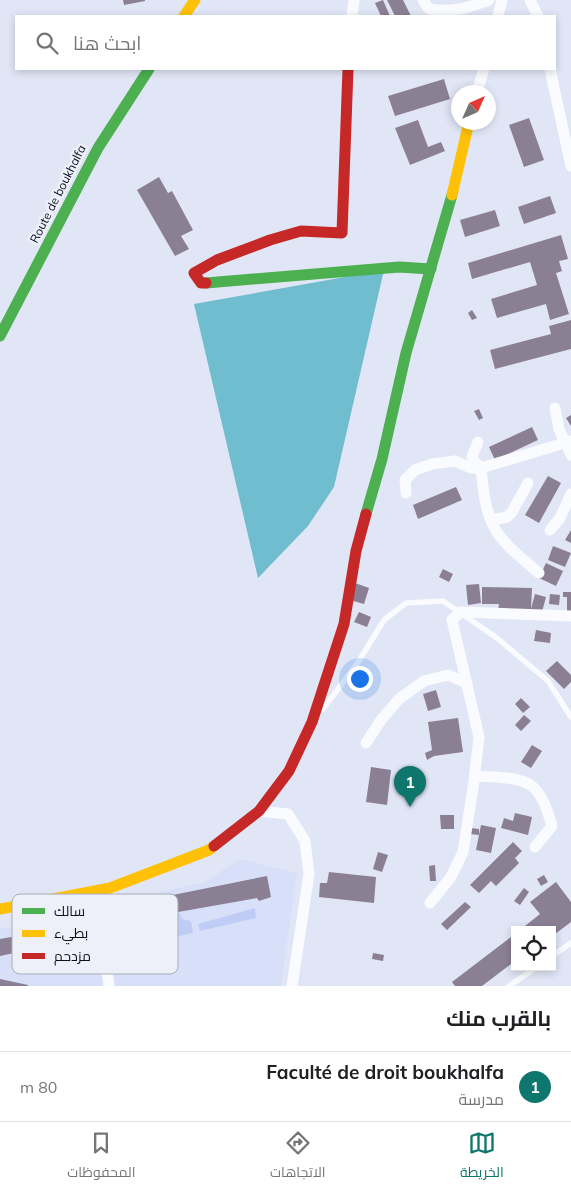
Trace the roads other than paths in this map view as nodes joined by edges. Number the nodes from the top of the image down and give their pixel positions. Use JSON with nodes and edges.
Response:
{"nodes":[{"id":1,"x":195,"y":0,"type":"edge"},
{"id":2,"x":354,"y":0,"type":"edge"},
{"id":3,"x":423,"y":0,"type":"edge"},
{"id":4,"x":489,"y":0,"type":"edge"},
{"id":5,"x":502,"y":0,"type":"edge"},
{"id":6,"x":530,"y":0,"type":"edge"},
{"id":7,"x":185,"y":15,"type":"edge"},
{"id":8,"x":352,"y":15,"type":"edge"},
{"id":9,"x":498,"y":15,"type":"edge"},
{"id":10,"x":538,"y":15,"type":"edge"},
{"id":11,"x":148,"y":70,"type":"edge"},
{"id":12,"x":348,"y":70,"type":"edge"},
{"id":13,"x":484,"y":70,"type":"edge"},
{"id":14,"x":550,"y":70,"type":"edge"},
{"id":15,"x":479,"y":85,"type":"edge"},
{"id":16,"x":467,"y":130,"type":"edge"},
{"id":17,"x":571,"y":166,"type":"edge"},
{"id":18,"x":431,"y":268,"type":"junction"},
{"id":19,"x":0,"y":336,"type":"edge"},
{"id":20,"x":555,"y":408,"type":"dead end"},
{"id":21,"x":478,"y":442,"type":"dead end"},
{"id":22,"x":569,"y":442,"type":"edge"},
{"id":23,"x":571,"y":455,"type":"edge"},
{"id":24,"x":481,"y":468,"type":"junction"},
{"id":25,"x":528,"y":483,"type":"dead end"},
{"id":26,"x":406,"y":493,"type":"dead end"},
{"id":27,"x":571,"y":494,"type":"edge"},
{"id":28,"x":492,"y":520,"type":"junction"},
{"id":29,"x":550,"y":530,"type":"dead end"},
{"id":30,"x":538,"y":573,"type":"dead end"},
{"id":31,"x":460,"y":612,"type":"junction"},
{"id":32,"x":571,"y":616,"type":"edge"},
{"id":33,"x":467,"y":683,"type":"junction"},
{"id":34,"x":571,"y":718,"type":"edge"},
{"id":35,"x":312,"y":722,"type":"junction"},
{"id":36,"x":366,"y":743,"type":"dead end"},
{"id":37,"x":475,"y":776,"type":"junction"},
{"id":38,"x":259,"y":812,"type":"junction"},
{"id":39,"x":535,"y":847,"type":"dead end"},
{"id":40,"x":110,"y":888,"type":"junction"},
{"id":41,"x":79,"y":894,"type":"edge"},
{"id":42,"x":110,"y":894,"type":"edge"},
{"id":43,"x":430,"y":903,"type":"dead end"},
{"id":44,"x":571,"y":943,"type":"edge"},
{"id":45,"x":556,"y":953,"type":"edge"},
{"id":46,"x":531,"y":971,"type":"edge"},
{"id":47,"x":292,"y":986,"type":"edge"},
{"id":48,"x":509,"y":986,"type":"edge"}],
"edges":[{"from":1,"to":7,"type":"street"},
{"from":2,"to":8,"type":"street"},
{"from":3,"to":4,"type":"street"},
{"from":5,"to":9,"type":"street"},
{"from":6,"to":10,"type":"street"},
{"from":11,"to":19,"type":"street","name":"Route de boukhalfa"},
{"from":12,"to":18,"type":"street"},
{"from":13,"to":15,"type":"street"},
{"from":14,"to":17,"type":"street"},
{"from":16,"to":18,"type":"street"},
{"from":18,"to":35,"type":"street"},
{"from":20,"to":22,"type":"street"},
{"from":21,"to":24,"type":"street"},
{"from":22,"to":23,"type":"street"},
{"from":22,"to":24,"type":"street"},
{"from":24,"to":26,"type":"street"},
{"from":24,"to":28,"type":"street"},
{"from":25,"to":28,"type":"street"},
{"from":27,"to":29,"type":"street"},
{"from":28,"to":30,"type":"street"},
{"from":31,"to":32,"type":"street"},
{"from":31,"to":33,"type":"street"},
{"from":31,"to":34,"type":"lane"},
{"from":31,"to":35,"type":"lane"},
{"from":33,"to":36,"type":"street"},
{"from":33,"to":37,"type":"street"},
{"from":35,"to":38,"type":"street"},
{"from":37,"to":39,"type":"street"},
{"from":37,"to":43,"type":"street"},
{"from":38,"to":40,"type":"street"},
{"from":38,"to":47,"type":"street"},
{"from":40,"to":41,"type":"street"},
{"from":40,"to":42,"type":"street"},
{"from":44,"to":45,"type":"lane"},
{"from":46,"to":48,"type":"lane"}]}
